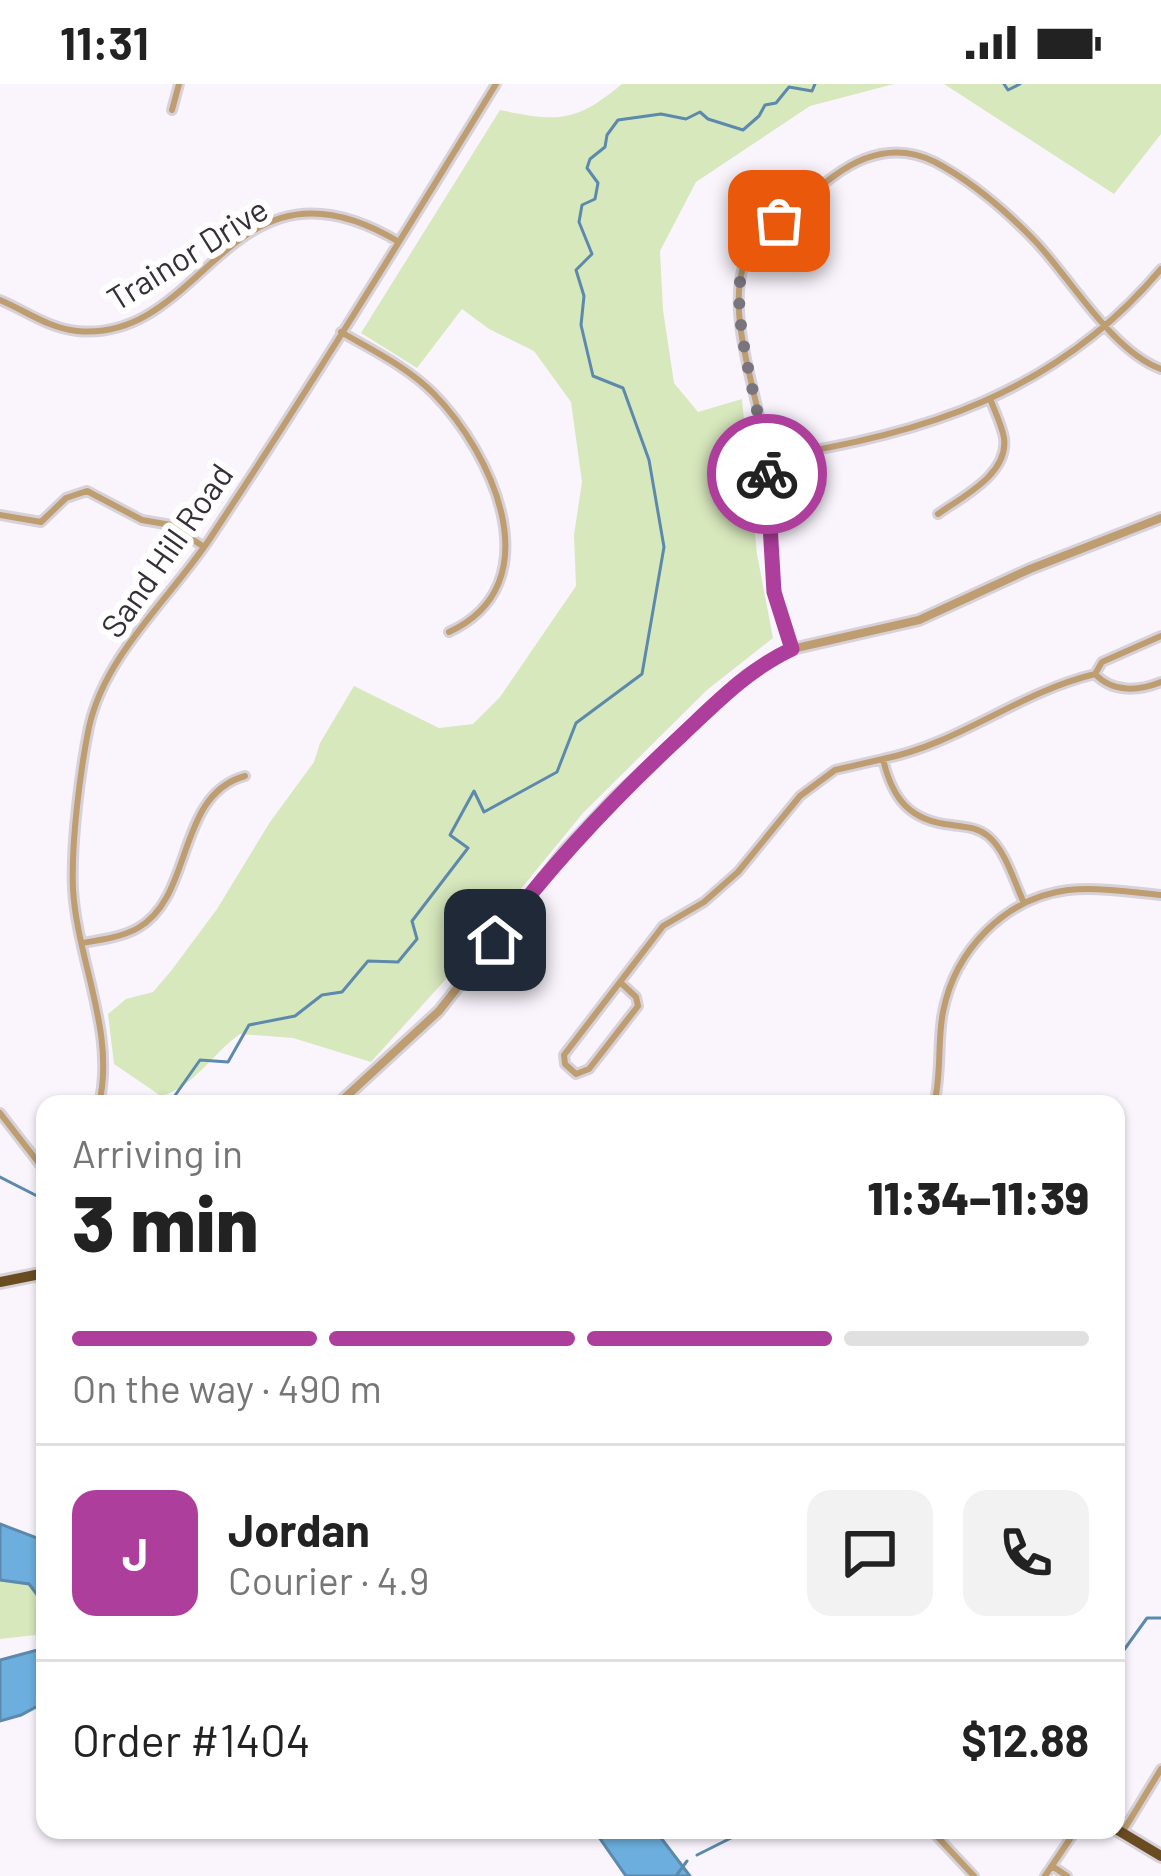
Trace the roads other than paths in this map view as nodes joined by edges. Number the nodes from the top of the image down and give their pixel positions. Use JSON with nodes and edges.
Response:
{"nodes":[{"id":1,"x":179,"y":84,"type":"edge"},
{"id":2,"x":496,"y":84,"type":"edge"},
{"id":3,"x":172,"y":110,"type":"dead end"},
{"id":4,"x":399,"y":242,"type":"junction"},
{"id":5,"x":1161,"y":269,"type":"edge"},
{"id":6,"x":0,"y":300,"type":"edge"},
{"id":7,"x":1106,"y":324,"type":"junction"},
{"id":8,"x":341,"y":332,"type":"junction"},
{"id":9,"x":1161,"y":370,"type":"edge"},
{"id":10,"x":991,"y":401,"type":"junction"},
{"id":11,"x":766,"y":458,"type":"junction"},
{"id":12,"x":938,"y":514,"type":"dead end"},
{"id":13,"x":0,"y":515,"type":"edge"},
{"id":14,"x":1161,"y":518,"type":"edge"},
{"id":15,"x":204,"y":548,"type":"junction"},
{"id":16,"x":449,"y":632,"type":"dead end"},
{"id":17,"x":1161,"y":636,"type":"edge"},
{"id":18,"x":792,"y":649,"type":"junction"},
{"id":19,"x":1095,"y":674,"type":"junction"},
{"id":20,"x":1161,"y":682,"type":"edge"},
{"id":21,"x":883,"y":758,"type":"junction"},
{"id":22,"x":245,"y":776,"type":"dead end"},
{"id":23,"x":1161,"y":895,"type":"edge"},
{"id":24,"x":1024,"y":903,"type":"junction"},
{"id":25,"x":82,"y":943,"type":"junction"},
{"id":26,"x":620,"y":982,"type":"junction"},
{"id":27,"x":100,"y":1095,"type":"edge"},
{"id":28,"x":348,"y":1095,"type":"edge"},
{"id":29,"x":935,"y":1095,"type":"edge"},
{"id":30,"x":0,"y":1113,"type":"edge"},
{"id":31,"x":36,"y":1159,"type":"edge"},
{"id":32,"x":36,"y":1275,"type":"edge"},
{"id":33,"x":0,"y":1282,"type":"edge"},
{"id":34,"x":1161,"y":1768,"type":"edge"},
{"id":35,"x":1125,"y":1822,"type":"edge"},
{"id":36,"x":1125,"y":1835,"type":"edge"},
{"id":37,"x":939,"y":1839,"type":"edge"},
{"id":38,"x":1070,"y":1839,"type":"edge"},
{"id":39,"x":1161,"y":1856,"type":"edge"},
{"id":40,"x":1052,"y":1866,"type":"junction"},
{"id":41,"x":974,"y":1876,"type":"edge"},
{"id":42,"x":1045,"y":1876,"type":"edge"},
{"id":43,"x":1067,"y":1876,"type":"edge"}],
"edges":[{"from":1,"to":3,"type":"street"},
{"from":2,"to":4,"type":"street","name":"Sand Hill Road"},
{"from":4,"to":6,"type":"street","name":"Trainor Drive"},
{"from":4,"to":8,"type":"street","name":"Sand Hill Road"},
{"from":5,"to":7,"type":"street"},
{"from":7,"to":9,"type":"street"},
{"from":7,"to":10,"type":"street"},
{"from":7,"to":11,"type":"street"},
{"from":8,"to":15,"type":"street","name":"Sand Hill Road"},
{"from":8,"to":16,"type":"street"},
{"from":10,"to":11,"type":"street"},
{"from":10,"to":12,"type":"street"},
{"from":11,"to":18,"type":"street"},
{"from":13,"to":15,"type":"street"},
{"from":14,"to":18,"type":"street"},
{"from":15,"to":25,"type":"street","name":"Sand Hill Road"},
{"from":17,"to":19,"type":"street"},
{"from":18,"to":28,"type":"street"},
{"from":19,"to":20,"type":"street"},
{"from":19,"to":21,"type":"street"},
{"from":21,"to":24,"type":"street"},
{"from":21,"to":26,"type":"street"},
{"from":22,"to":25,"type":"street"},
{"from":23,"to":24,"type":"street"},
{"from":24,"to":29,"type":"street"},
{"from":25,"to":27,"type":"street","name":"Sand Hill Road"},
{"from":26,"to":26,"type":"street"},
{"from":30,"to":31,"type":"street"},
{"from":32,"to":33,"type":"highway"},
{"from":34,"to":35,"type":"street"},
{"from":36,"to":39,"type":"highway"},
{"from":37,"to":41,"type":"street"},
{"from":38,"to":40,"type":"street"},
{"from":40,"to":42,"type":"street"},
{"from":40,"to":43,"type":"street"}]}
